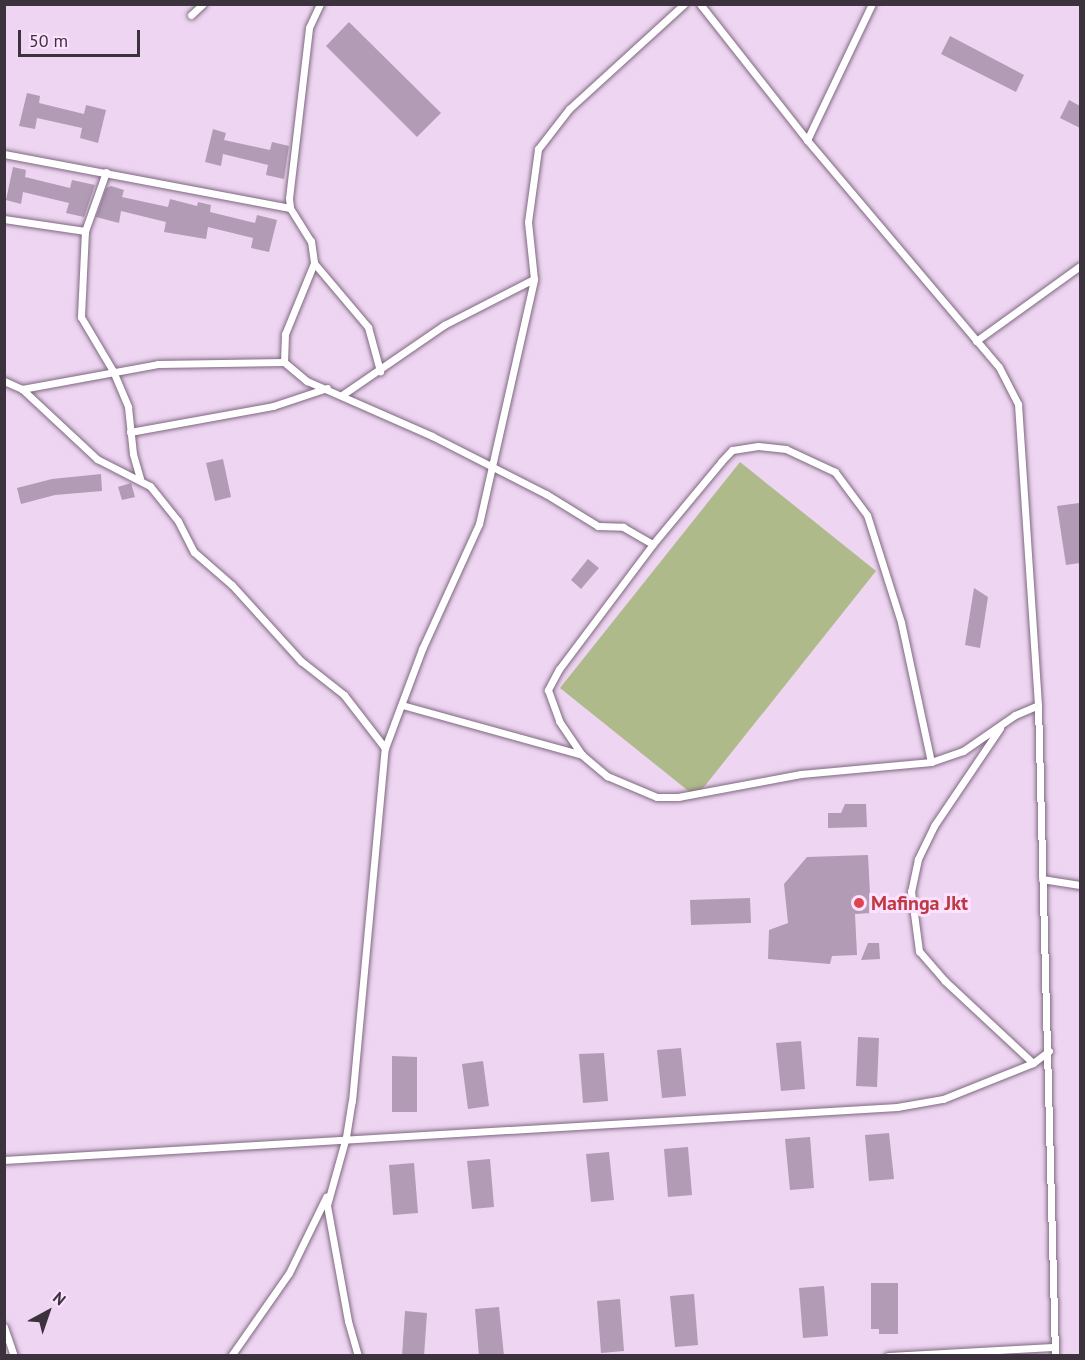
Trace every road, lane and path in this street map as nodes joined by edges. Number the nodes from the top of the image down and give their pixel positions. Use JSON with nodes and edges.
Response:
{"nodes":[{"id":1,"x":203,"y":4,"type":"edge"},
{"id":2,"x":320,"y":4,"type":"edge"},
{"id":3,"x":684,"y":4,"type":"edge"},
{"id":4,"x":700,"y":4,"type":"edge"},
{"id":5,"x":872,"y":4,"type":"edge"},
{"id":6,"x":190,"y":15,"type":"dead end"},
{"id":7,"x":807,"y":140,"type":"junction"},
{"id":8,"x":4,"y":154,"type":"edge"},
{"id":9,"x":106,"y":172,"type":"junction"},
{"id":10,"x":290,"y":208,"type":"junction"},
{"id":11,"x":4,"y":219,"type":"edge"},
{"id":12,"x":85,"y":231,"type":"junction"},
{"id":13,"x":314,"y":262,"type":"junction"},
{"id":14,"x":1080,"y":266,"type":"edge"},
{"id":15,"x":534,"y":279,"type":"junction"},
{"id":16,"x":976,"y":341,"type":"junction"},
{"id":17,"x":284,"y":362,"type":"junction"},
{"id":18,"x":112,"y":371,"type":"junction"},
{"id":19,"x":380,"y":371,"type":"junction"},
{"id":20,"x":4,"y":381,"type":"edge"},
{"id":21,"x":327,"y":388,"type":"junction"},
{"id":22,"x":22,"y":389,"type":"junction"},
{"id":23,"x":342,"y":395,"type":"junction"},
{"id":24,"x":130,"y":432,"type":"junction"},
{"id":25,"x":493,"y":467,"type":"junction"},
{"id":26,"x":140,"y":479,"type":"junction"},
{"id":27,"x":653,"y":544,"type":"junction"},
{"id":28,"x":402,"y":705,"type":"junction"},
{"id":29,"x":1038,"y":705,"type":"junction"},
{"id":30,"x":1001,"y":725,"type":"junction"},
{"id":31,"x":385,"y":748,"type":"junction"},
{"id":32,"x":582,"y":755,"type":"junction"},
{"id":33,"x":931,"y":762,"type":"junction"},
{"id":34,"x":1042,"y":879,"type":"junction"},
{"id":35,"x":1080,"y":885,"type":"edge"},
{"id":36,"x":1049,"y":1051,"type":"junction"},
{"id":37,"x":1033,"y":1063,"type":"junction"},
{"id":38,"x":346,"y":1137,"type":"junction"},
{"id":39,"x":4,"y":1160,"type":"edge"},
{"id":40,"x":331,"y":1187,"type":"junction"},
{"id":41,"x":4,"y":1327,"type":"edge"},
{"id":42,"x":1055,"y":1352,"type":"edge"},
{"id":43,"x":14,"y":1356,"type":"edge"},
{"id":44,"x":231,"y":1356,"type":"edge"},
{"id":45,"x":358,"y":1356,"type":"edge"},
{"id":46,"x":888,"y":1356,"type":"edge"}],
"edges":[{"from":1,"to":6,"type":"lane"},
{"from":2,"to":10,"type":"lane"},
{"from":3,"to":15,"type":"lane"},
{"from":4,"to":7,"type":"lane"},
{"from":5,"to":7,"type":"lane"},
{"from":7,"to":16,"type":"lane"},
{"from":8,"to":9,"type":"lane"},
{"from":9,"to":10,"type":"lane"},
{"from":9,"to":12,"type":"lane"},
{"from":10,"to":13,"type":"lane"},
{"from":11,"to":12,"type":"lane"},
{"from":12,"to":18,"type":"lane"},
{"from":13,"to":17,"type":"lane"},
{"from":13,"to":19,"type":"lane"},
{"from":14,"to":16,"type":"lane"},
{"from":15,"to":19,"type":"lane"},
{"from":15,"to":25,"type":"lane"},
{"from":16,"to":29,"type":"lane"},
{"from":17,"to":18,"type":"lane"},
{"from":17,"to":21,"type":"lane"},
{"from":18,"to":22,"type":"lane"},
{"from":18,"to":24,"type":"lane"},
{"from":19,"to":23,"type":"lane"},
{"from":20,"to":22,"type":"lane"},
{"from":21,"to":23,"type":"lane"},
{"from":21,"to":24,"type":"lane"},
{"from":22,"to":26,"type":"lane"},
{"from":23,"to":25,"type":"lane"},
{"from":24,"to":26,"type":"lane"},
{"from":25,"to":27,"type":"lane"},
{"from":25,"to":28,"type":"lane"},
{"from":26,"to":31,"type":"lane"},
{"from":27,"to":32,"type":"lane"},
{"from":27,"to":33,"type":"lane"},
{"from":28,"to":31,"type":"lane"},
{"from":28,"to":32,"type":"lane"},
{"from":29,"to":30,"type":"lane"},
{"from":29,"to":34,"type":"lane"},
{"from":30,"to":33,"type":"lane"},
{"from":30,"to":37,"type":"lane"},
{"from":31,"to":38,"type":"lane"},
{"from":32,"to":33,"type":"lane"},
{"from":34,"to":35,"type":"lane"},
{"from":34,"to":36,"type":"lane"},
{"from":36,"to":37,"type":"lane"},
{"from":36,"to":42,"type":"lane"},
{"from":37,"to":38,"type":"lane"},
{"from":38,"to":39,"type":"lane"},
{"from":38,"to":40,"type":"lane"},
{"from":40,"to":44,"type":"lane"},
{"from":40,"to":45,"type":"lane"},
{"from":41,"to":43,"type":"lane"},
{"from":42,"to":46,"type":"lane"}]}
